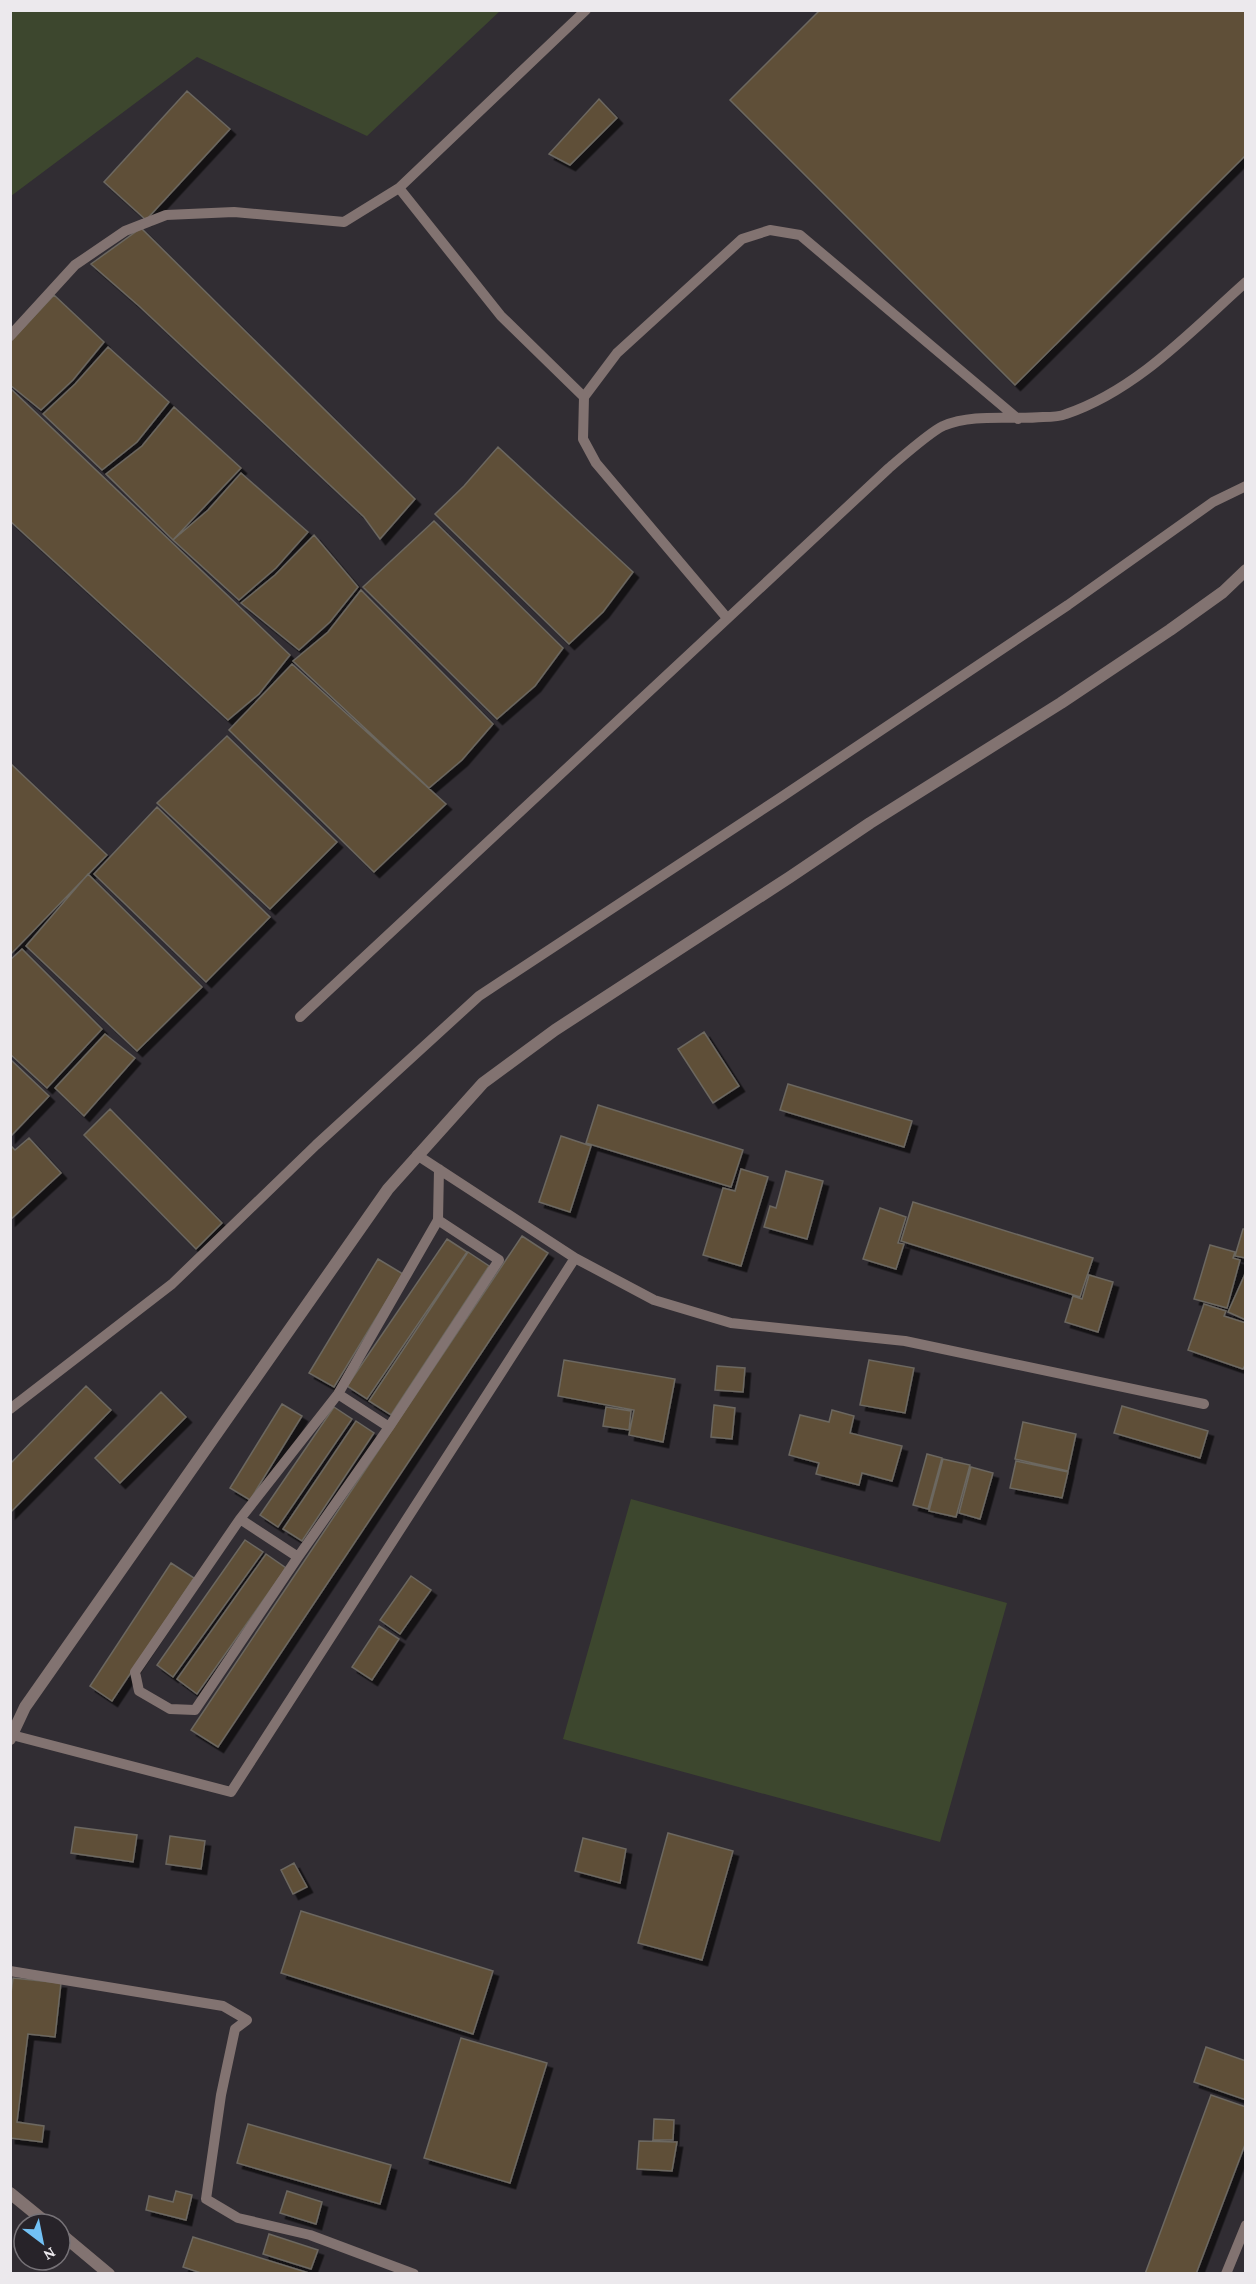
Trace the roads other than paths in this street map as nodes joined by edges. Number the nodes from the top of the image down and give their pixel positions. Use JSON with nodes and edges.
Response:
{"nodes":[{"id":1,"x":586,"y":10,"type":"edge"},
{"id":2,"x":399,"y":188,"type":"junction"},
{"id":3,"x":1245,"y":282,"type":"edge"},
{"id":4,"x":10,"y":336,"type":"edge"},
{"id":5,"x":584,"y":397,"type":"junction"},
{"id":6,"x":1018,"y":419,"type":"junction"},
{"id":7,"x":1245,"y":486,"type":"edge"},
{"id":8,"x":1245,"y":570,"type":"edge"},
{"id":9,"x":727,"y":618,"type":"junction"},
{"id":10,"x":300,"y":1017,"type":"dead end"},
{"id":11,"x":417,"y":1155,"type":"junction"},
{"id":12,"x":439,"y":1169,"type":"junction"},
{"id":13,"x":438,"y":1220,"type":"junction"},
{"id":14,"x":575,"y":1258,"type":"junction"},
{"id":15,"x":338,"y":1394,"type":"junction"},
{"id":16,"x":1204,"y":1404,"type":"dead end"},
{"id":17,"x":10,"y":1409,"type":"edge"},
{"id":18,"x":389,"y":1427,"type":"junction"},
{"id":19,"x":240,"y":1519,"type":"junction"},
{"id":20,"x":298,"y":1557,"type":"junction"},
{"id":21,"x":11,"y":1737,"type":"edge"},
{"id":22,"x":10,"y":1971,"type":"edge"},
{"id":23,"x":10,"y":2193,"type":"edge"},
{"id":24,"x":33,"y":2212,"type":"edge"},
{"id":25,"x":1245,"y":2224,"type":"edge"},
{"id":26,"x":72,"y":2244,"type":"edge"},
{"id":27,"x":110,"y":2274,"type":"edge"},
{"id":28,"x":414,"y":2274,"type":"edge"},
{"id":29,"x":1226,"y":2274,"type":"edge"}],
"edges":[{"from":1,"to":2,"type":"lane"},
{"from":2,"to":4,"type":"lane"},
{"from":2,"to":5,"type":"lane"},
{"from":3,"to":6,"type":"lane"},
{"from":5,"to":6,"type":"lane"},
{"from":5,"to":9,"type":"lane"},
{"from":6,"to":9,"type":"lane"},
{"from":7,"to":17,"type":"lane"},
{"from":8,"to":11,"type":"street"},
{"from":9,"to":10,"type":"lane"},
{"from":11,"to":12,"type":"lane"},
{"from":11,"to":21,"type":"street"},
{"from":12,"to":13,"type":"lane"},
{"from":12,"to":14,"type":"lane"},
{"from":13,"to":15,"type":"lane"},
{"from":13,"to":18,"type":"lane"},
{"from":14,"to":16,"type":"lane"},
{"from":14,"to":21,"type":"lane"},
{"from":15,"to":18,"type":"lane"},
{"from":15,"to":19,"type":"lane"},
{"from":18,"to":20,"type":"lane"},
{"from":19,"to":20,"type":"lane"},
{"from":19,"to":20,"type":"lane"},
{"from":22,"to":28,"type":"lane"},
{"from":23,"to":24,"type":"street"},
{"from":25,"to":29,"type":"lane"},
{"from":26,"to":27,"type":"street"}]}
